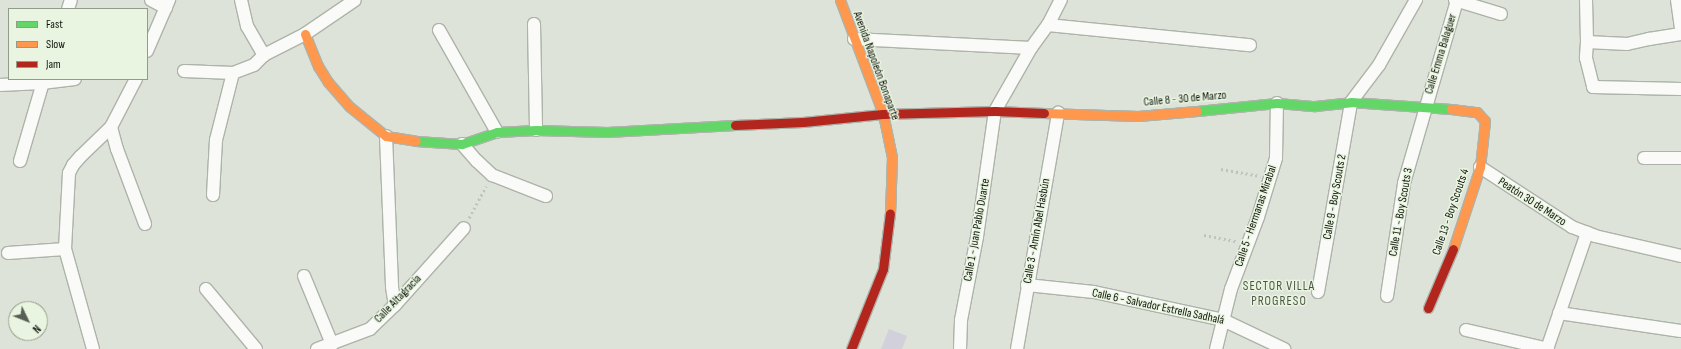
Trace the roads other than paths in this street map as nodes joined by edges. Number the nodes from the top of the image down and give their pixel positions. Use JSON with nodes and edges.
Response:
{"nodes":[{"id":1,"x":152,"y":0,"type":"edge"},
{"id":2,"x":241,"y":0,"type":"edge"},
{"id":3,"x":355,"y":0,"type":"edge"},
{"id":4,"x":840,"y":0,"type":"edge"},
{"id":5,"x":1061,"y":0,"type":"edge"},
{"id":6,"x":1416,"y":0,"type":"edge"},
{"id":7,"x":1456,"y":0,"type":"edge"},
{"id":8,"x":1586,"y":0,"type":"edge"},
{"id":9,"x":1677,"y":0,"type":"edge"},
{"id":10,"x":168,"y":4,"type":"edge"},
{"id":11,"x":1501,"y":14,"type":"dead end"},
{"id":12,"x":534,"y":24,"type":"dead end"},
{"id":13,"x":1048,"y":25,"type":"junction"},
{"id":14,"x":1681,"y":26,"type":"edge"},
{"id":15,"x":439,"y":30,"type":"dead end"},
{"id":16,"x":305,"y":34,"type":"junction"},
{"id":17,"x":1681,"y":34,"type":"edge"},
{"id":18,"x":854,"y":39,"type":"junction"},
{"id":19,"x":1587,"y":42,"type":"junction"},
{"id":20,"x":1250,"y":46,"type":"dead end"},
{"id":21,"x":1031,"y":48,"type":"junction"},
{"id":22,"x":148,"y":49,"type":"edge"},
{"id":23,"x":264,"y":55,"type":"junction"},
{"id":24,"x":184,"y":71,"type":"dead end"},
{"id":25,"x":232,"y":73,"type":"junction"},
{"id":26,"x":59,"y":80,"type":"edge"},
{"id":27,"x":135,"y":80,"type":"edge"},
{"id":28,"x":43,"y":81,"type":"edge"},
{"id":29,"x":0,"y":85,"type":"edge"},
{"id":30,"x":1681,"y":89,"type":"edge"},
{"id":31,"x":1351,"y":102,"type":"junction"},
{"id":32,"x":1277,"y":103,"type":"junction"},
{"id":33,"x":1425,"y":106,"type":"junction"},
{"id":34,"x":995,"y":111,"type":"junction"},
{"id":35,"x":1058,"y":113,"type":"junction"},
{"id":36,"x":883,"y":114,"type":"junction"},
{"id":37,"x":1485,"y":121,"type":"joint"},
{"id":38,"x":111,"y":127,"type":"junction"},
{"id":39,"x":536,"y":130,"type":"junction"},
{"id":40,"x":497,"y":132,"type":"junction"},
{"id":41,"x":386,"y":136,"type":"junction"},
{"id":42,"x":462,"y":144,"type":"junction"},
{"id":43,"x":1644,"y":158,"type":"dead end"},
{"id":44,"x":1681,"y":158,"type":"edge"},
{"id":45,"x":20,"y":161,"type":"dead end"},
{"id":46,"x":1480,"y":167,"type":"junction"},
{"id":47,"x":213,"y":195,"type":"dead end"},
{"id":48,"x":546,"y":196,"type":"dead end"},
{"id":49,"x":145,"y":224,"type":"dead end"},
{"id":50,"x":464,"y":228,"type":"road end"},
{"id":51,"x":1587,"y":233,"type":"junction"},
{"id":52,"x":66,"y":249,"type":"junction"},
{"id":53,"x":8,"y":253,"type":"dead end"},
{"id":54,"x":1681,"y":256,"type":"edge"},
{"id":55,"x":304,"y":276,"type":"dead end"},
{"id":56,"x":1027,"y":285,"type":"junction"},
{"id":57,"x":206,"y":289,"type":"dead end"},
{"id":58,"x":1318,"y":292,"type":"dead end"},
{"id":59,"x":1387,"y":296,"type":"dead end"},
{"id":60,"x":395,"y":305,"type":"junction"},
{"id":61,"x":1428,"y":308,"type":"dead end"},
{"id":62,"x":1559,"y":313,"type":"junction"},
{"id":63,"x":1223,"y":320,"type":"junction"},
{"id":64,"x":1466,"y":330,"type":"dead end"},
{"id":65,"x":1681,"y":331,"type":"edge"},
{"id":66,"x":332,"y":344,"type":"junction"},
{"id":67,"x":93,"y":349,"type":"edge"},
{"id":68,"x":256,"y":349,"type":"edge"},
{"id":69,"x":317,"y":349,"type":"edge"},
{"id":70,"x":851,"y":349,"type":"edge"},
{"id":71,"x":960,"y":349,"type":"edge"},
{"id":72,"x":1018,"y":349,"type":"edge"},
{"id":73,"x":1216,"y":349,"type":"edge"},
{"id":74,"x":1284,"y":349,"type":"edge"},
{"id":75,"x":1547,"y":349,"type":"edge"}],
"edges":[{"from":1,"to":10,"type":"street"},
{"from":2,"to":23,"type":"street"},
{"from":3,"to":16,"type":"street"},
{"from":4,"to":18,"type":"street","name":"Avenida Napoleón Bonaparte"},
{"from":5,"to":13,"type":"street"},
{"from":6,"to":31,"type":"street"},
{"from":7,"to":11,"type":"street"},
{"from":7,"to":33,"type":"street","name":"Calle Emma Balaguer"},
{"from":8,"to":19,"type":"street"},
{"from":9,"to":14,"type":"street"},
{"from":10,"to":22,"type":"street"},
{"from":12,"to":39,"type":"street"},
{"from":13,"to":20,"type":"street"},
{"from":13,"to":21,"type":"street"},
{"from":15,"to":40,"type":"street"},
{"from":16,"to":23,"type":"street"},
{"from":16,"to":41,"type":"street"},
{"from":17,"to":19,"type":"street"},
{"from":18,"to":21,"type":"street"},
{"from":18,"to":36,"type":"street","name":"Avenida Napoleón Bonaparte"},
{"from":19,"to":30,"type":"street"},
{"from":21,"to":34,"type":"street"},
{"from":23,"to":25,"type":"street"},
{"from":24,"to":25,"type":"street"},
{"from":25,"to":47,"type":"street"},
{"from":26,"to":28,"type":"street"},
{"from":27,"to":38,"type":"street"},
{"from":28,"to":29,"type":"street"},
{"from":28,"to":45,"type":"street"},
{"from":31,"to":32,"type":"street","name":"Calle 8 - 30 de Marzo"},
{"from":31,"to":33,"type":"street","name":"Calle 8 - 30 de Marzo"},
{"from":31,"to":58,"type":"street","name":"Calle 9 - Boy Scouts 2"},
{"from":32,"to":35,"type":"street","name":"Calle 8 - 30 de Marzo"},
{"from":32,"to":63,"type":"street","name":"Calle 5 - Hermanas Mirabal"},
{"from":33,"to":37,"type":"street","name":"Calle 8 - 30 de Marzo"},
{"from":33,"to":59,"type":"street","name":"Calle 11 - Boy Scouts 3"},
{"from":34,"to":35,"type":"street","name":"Calle 8 - 30 de Marzo"},
{"from":34,"to":36,"type":"street","name":"Calle 8 - 30 de Marzo"},
{"from":34,"to":71,"type":"street","name":"Calle 1 - Juan Pablo Duarte"},
{"from":35,"to":56,"type":"street","name":"Calle 3 - Amín Abel Hasbún"},
{"from":36,"to":39,"type":"street","name":"Calle 8 - 30 de Marzo"},
{"from":36,"to":70,"type":"street","name":"Avenida Napoleón Bonaparte"},
{"from":37,"to":46,"type":"street","name":"Calle 13 - Boy Scouts 4"},
{"from":38,"to":49,"type":"street"},
{"from":38,"to":52,"type":"street"},
{"from":39,"to":40,"type":"street","name":"Calle 8 - 30 de Marzo"},
{"from":40,"to":42,"type":"street","name":"Calle 8 - 30 de Marzo"},
{"from":41,"to":42,"type":"street"},
{"from":41,"to":60,"type":"street"},
{"from":42,"to":48,"type":"street"},
{"from":43,"to":44,"type":"street"},
{"from":46,"to":51,"type":"street","name":"Peatón 30 de Marzo"},
{"from":46,"to":61,"type":"street","name":"Calle 13 - Boy Scouts 4"},
{"from":50,"to":60,"type":"street","name":"Calle Altagracia"},
{"from":51,"to":54,"type":"street","name":"Peatón 30 de Marzo"},
{"from":51,"to":62,"type":"street"},
{"from":52,"to":53,"type":"street"},
{"from":52,"to":67,"type":"street"},
{"from":55,"to":66,"type":"street"},
{"from":56,"to":63,"type":"street","name":"Calle 6 - Salvador Estrella Sadhalá"},
{"from":56,"to":72,"type":"street","name":"Calle 3 - Amín Abel Hasbún"},
{"from":57,"to":68,"type":"street"},
{"from":60,"to":66,"type":"street","name":"Calle Altagracia"},
{"from":62,"to":65,"type":"street"},
{"from":62,"to":75,"type":"street"},
{"from":63,"to":73,"type":"street","name":"Calle 5 - Hermanas Mirabal"},
{"from":63,"to":74,"type":"street","name":"Calle 6 - Salvador Estrella Sadhalá"},
{"from":64,"to":75,"type":"street"},
{"from":66,"to":69,"type":"street","name":"Calle Altagracia"}]}
